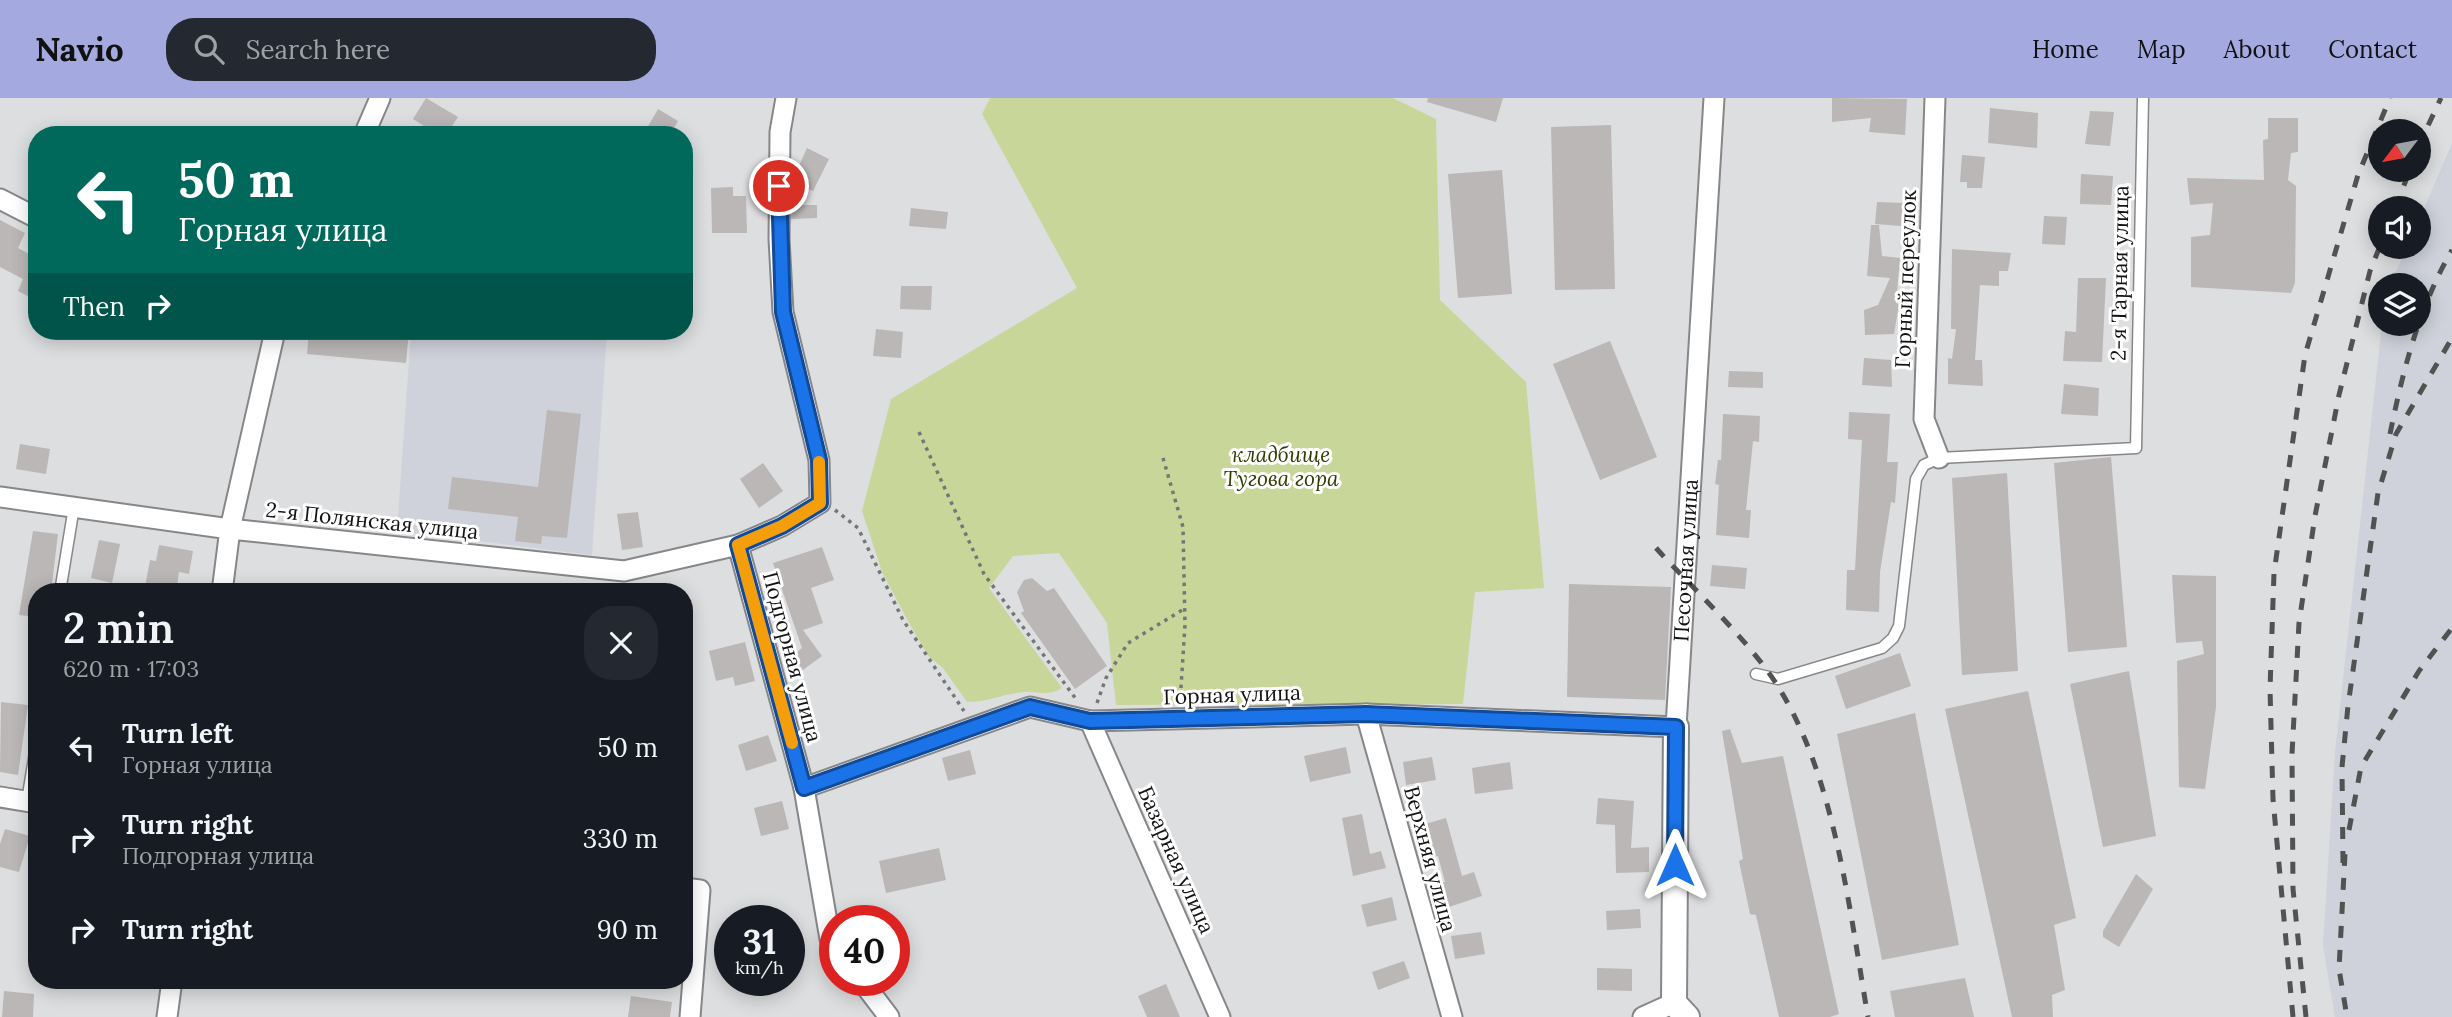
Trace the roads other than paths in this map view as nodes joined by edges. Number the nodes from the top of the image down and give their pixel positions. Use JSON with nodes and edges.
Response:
{"nodes":[{"id":1,"x":380,"y":98,"type":"edge"},
{"id":2,"x":786,"y":98,"type":"edge"},
{"id":3,"x":1714,"y":98,"type":"edge"},
{"id":4,"x":1935,"y":98,"type":"edge"},
{"id":5,"x":2143,"y":98,"type":"edge"},
{"id":6,"x":368,"y":126,"type":"edge"},
{"id":7,"x":0,"y":199,"type":"edge"},
{"id":8,"x":28,"y":213,"type":"edge"},
{"id":9,"x":272,"y":340,"type":"edge"},
{"id":10,"x":1939,"y":458,"type":"junction"},
{"id":11,"x":0,"y":497,"type":"edge"},
{"id":12,"x":74,"y":507,"type":"junction"},
{"id":13,"x":230,"y":529,"type":"junction"},
{"id":14,"x":738,"y":545,"type":"junction"},
{"id":15,"x":61,"y":583,"type":"edge"},
{"id":16,"x":223,"y":583,"type":"edge"},
{"id":17,"x":1756,"y":674,"type":"dead end"},
{"id":18,"x":1366,"y":714,"type":"junction"},
{"id":19,"x":1090,"y":721,"type":"junction"},
{"id":20,"x":1676,"y":727,"type":"junction"},
{"id":21,"x":804,"y":788,"type":"junction"},
{"id":22,"x":0,"y":797,"type":"edge"},
{"id":23,"x":28,"y":801,"type":"edge"},
{"id":24,"x":824,"y":905,"type":"edge"},
{"id":25,"x":171,"y":989,"type":"edge"},
{"id":26,"x":690,"y":989,"type":"edge"},
{"id":27,"x":873,"y":996,"type":"edge"},
{"id":28,"x":1681,"y":1010,"type":"edge"},
{"id":29,"x":167,"y":1017,"type":"edge"},
{"id":30,"x":690,"y":1017,"type":"edge"},
{"id":31,"x":889,"y":1017,"type":"edge"},
{"id":32,"x":1220,"y":1017,"type":"edge"},
{"id":33,"x":1452,"y":1017,"type":"edge"},
{"id":34,"x":1643,"y":1017,"type":"edge"}],
"edges":[{"from":1,"to":6,"type":"street"},
{"from":2,"to":14,"type":"street","name":"2-я Полянская улица"},
{"from":3,"to":20,"type":"street","name":"Песочная улица"},
{"from":4,"to":10,"type":"street","name":"Горный переулок"},
{"from":5,"to":10,"type":"lane","name":"2-я Тарная улица"},
{"from":7,"to":8,"type":"street"},
{"from":9,"to":13,"type":"street"},
{"from":10,"to":17,"type":"lane"},
{"from":11,"to":12,"type":"street","name":"2-я Полянская улица"},
{"from":12,"to":13,"type":"street","name":"2-я Полянская улица"},
{"from":12,"to":15,"type":"lane"},
{"from":13,"to":14,"type":"street","name":"2-я Полянская улица"},
{"from":13,"to":16,"type":"street"},
{"from":14,"to":21,"type":"street","name":"Подгорная улица"},
{"from":18,"to":19,"type":"street","name":"Горная улица"},
{"from":18,"to":20,"type":"street","name":"Горная улица"},
{"from":18,"to":33,"type":"street","name":"Верхняя улица"},
{"from":19,"to":21,"type":"street","name":"Горная улица"},
{"from":19,"to":32,"type":"street","name":"Базарная улица"},
{"from":20,"to":28,"type":"street","name":"Песочная улица"},
{"from":21,"to":24,"type":"street","name":"Подгорная улица"},
{"from":22,"to":23,"type":"street"},
{"from":25,"to":29,"type":"street"},
{"from":26,"to":30,"type":"street"},
{"from":27,"to":31,"type":"street"},
{"from":28,"to":34,"type":"street"}]}
